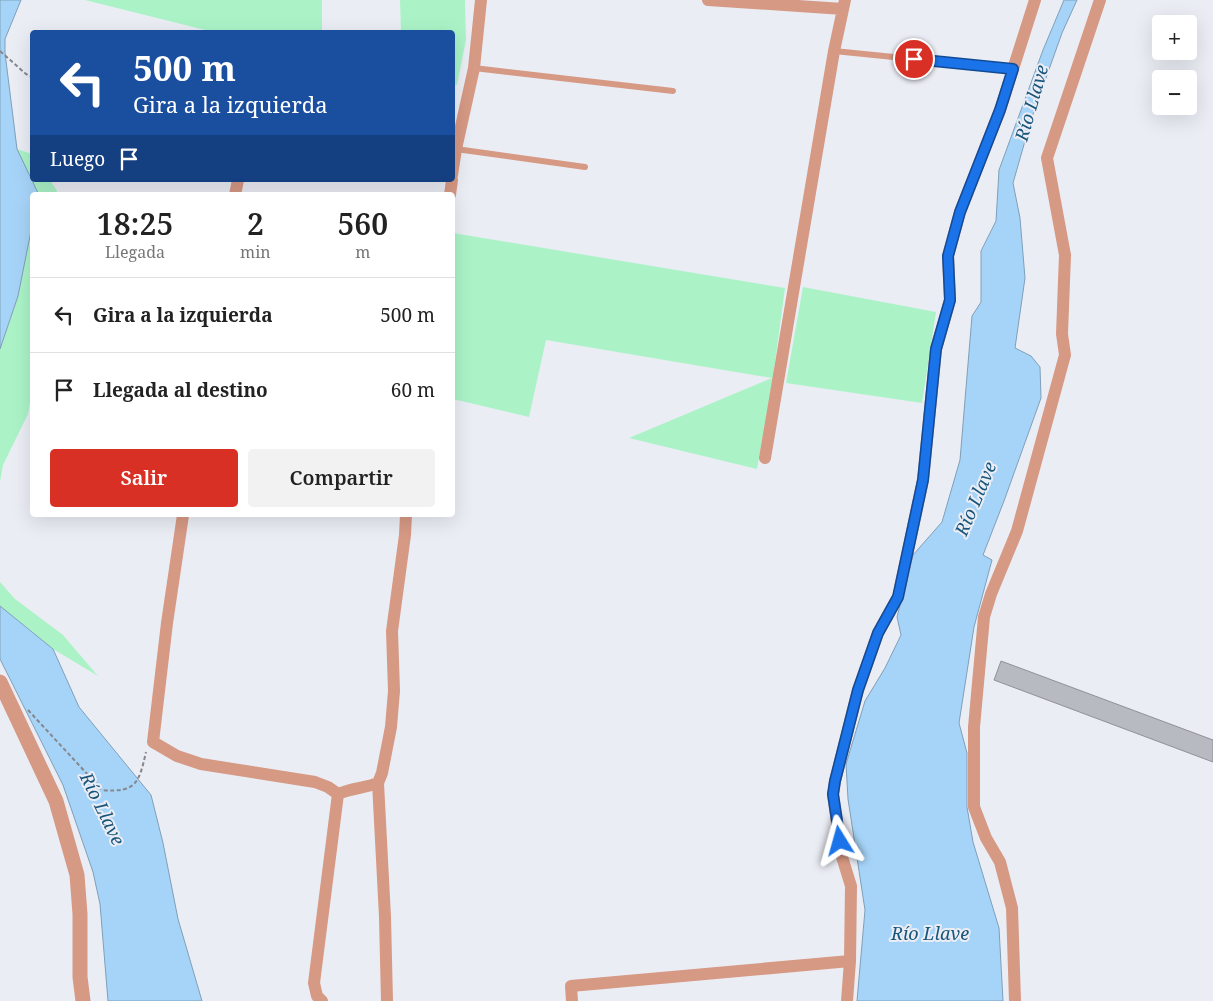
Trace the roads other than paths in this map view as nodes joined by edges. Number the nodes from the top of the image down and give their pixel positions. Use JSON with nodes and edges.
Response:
{"nodes":[{"id":1,"x":481,"y":0,"type":"edge"},
{"id":2,"x":708,"y":0,"type":"edge"},
{"id":3,"x":1035,"y":0,"type":"edge"},
{"id":4,"x":1100,"y":0,"type":"edge"},
{"id":5,"x":844,"y":4,"type":"edge"},
{"id":6,"x":834,"y":51,"type":"junction"},
{"id":7,"x":474,"y":68,"type":"junction"},
{"id":8,"x":1013,"y":69,"type":"junction"},
{"id":9,"x":673,"y":91,"type":"dead end"},
{"id":10,"x":456,"y":149,"type":"junction"},
{"id":11,"x":455,"y":156,"type":"edge"},
{"id":12,"x":585,"y":167,"type":"dead end"},
{"id":13,"x":765,"y":458,"type":"dead end"},
{"id":14,"x":182,"y":517,"type":"edge"},
{"id":15,"x":406,"y":517,"type":"edge"},
{"id":16,"x":0,"y":682,"type":"edge"},
{"id":17,"x":378,"y":783,"type":"junction"},
{"id":18,"x":338,"y":794,"type":"junction"},
{"id":19,"x":850,"y":961,"type":"junction"},
{"id":20,"x":83,"y":1001,"type":"edge"},
{"id":21,"x":322,"y":1001,"type":"edge"},
{"id":22,"x":387,"y":1001,"type":"edge"},
{"id":23,"x":572,"y":1001,"type":"edge"},
{"id":24,"x":847,"y":1001,"type":"edge"},
{"id":25,"x":1015,"y":1001,"type":"edge"}],
"edges":[{"from":1,"to":7,"type":"street"},
{"from":2,"to":5,"type":"street"},
{"from":3,"to":8,"type":"street"},
{"from":4,"to":25,"type":"street"},
{"from":5,"to":6,"type":"street"},
{"from":6,"to":8,"type":"lane"},
{"from":6,"to":13,"type":"street"},
{"from":7,"to":9,"type":"lane"},
{"from":7,"to":10,"type":"street"},
{"from":8,"to":19,"type":"street"},
{"from":10,"to":11,"type":"street"},
{"from":10,"to":12,"type":"lane"},
{"from":14,"to":18,"type":"street"},
{"from":15,"to":17,"type":"street"},
{"from":16,"to":20,"type":"street"},
{"from":17,"to":18,"type":"street"},
{"from":17,"to":22,"type":"street"},
{"from":18,"to":21,"type":"street"},
{"from":19,"to":23,"type":"street"},
{"from":19,"to":24,"type":"street"}]}
